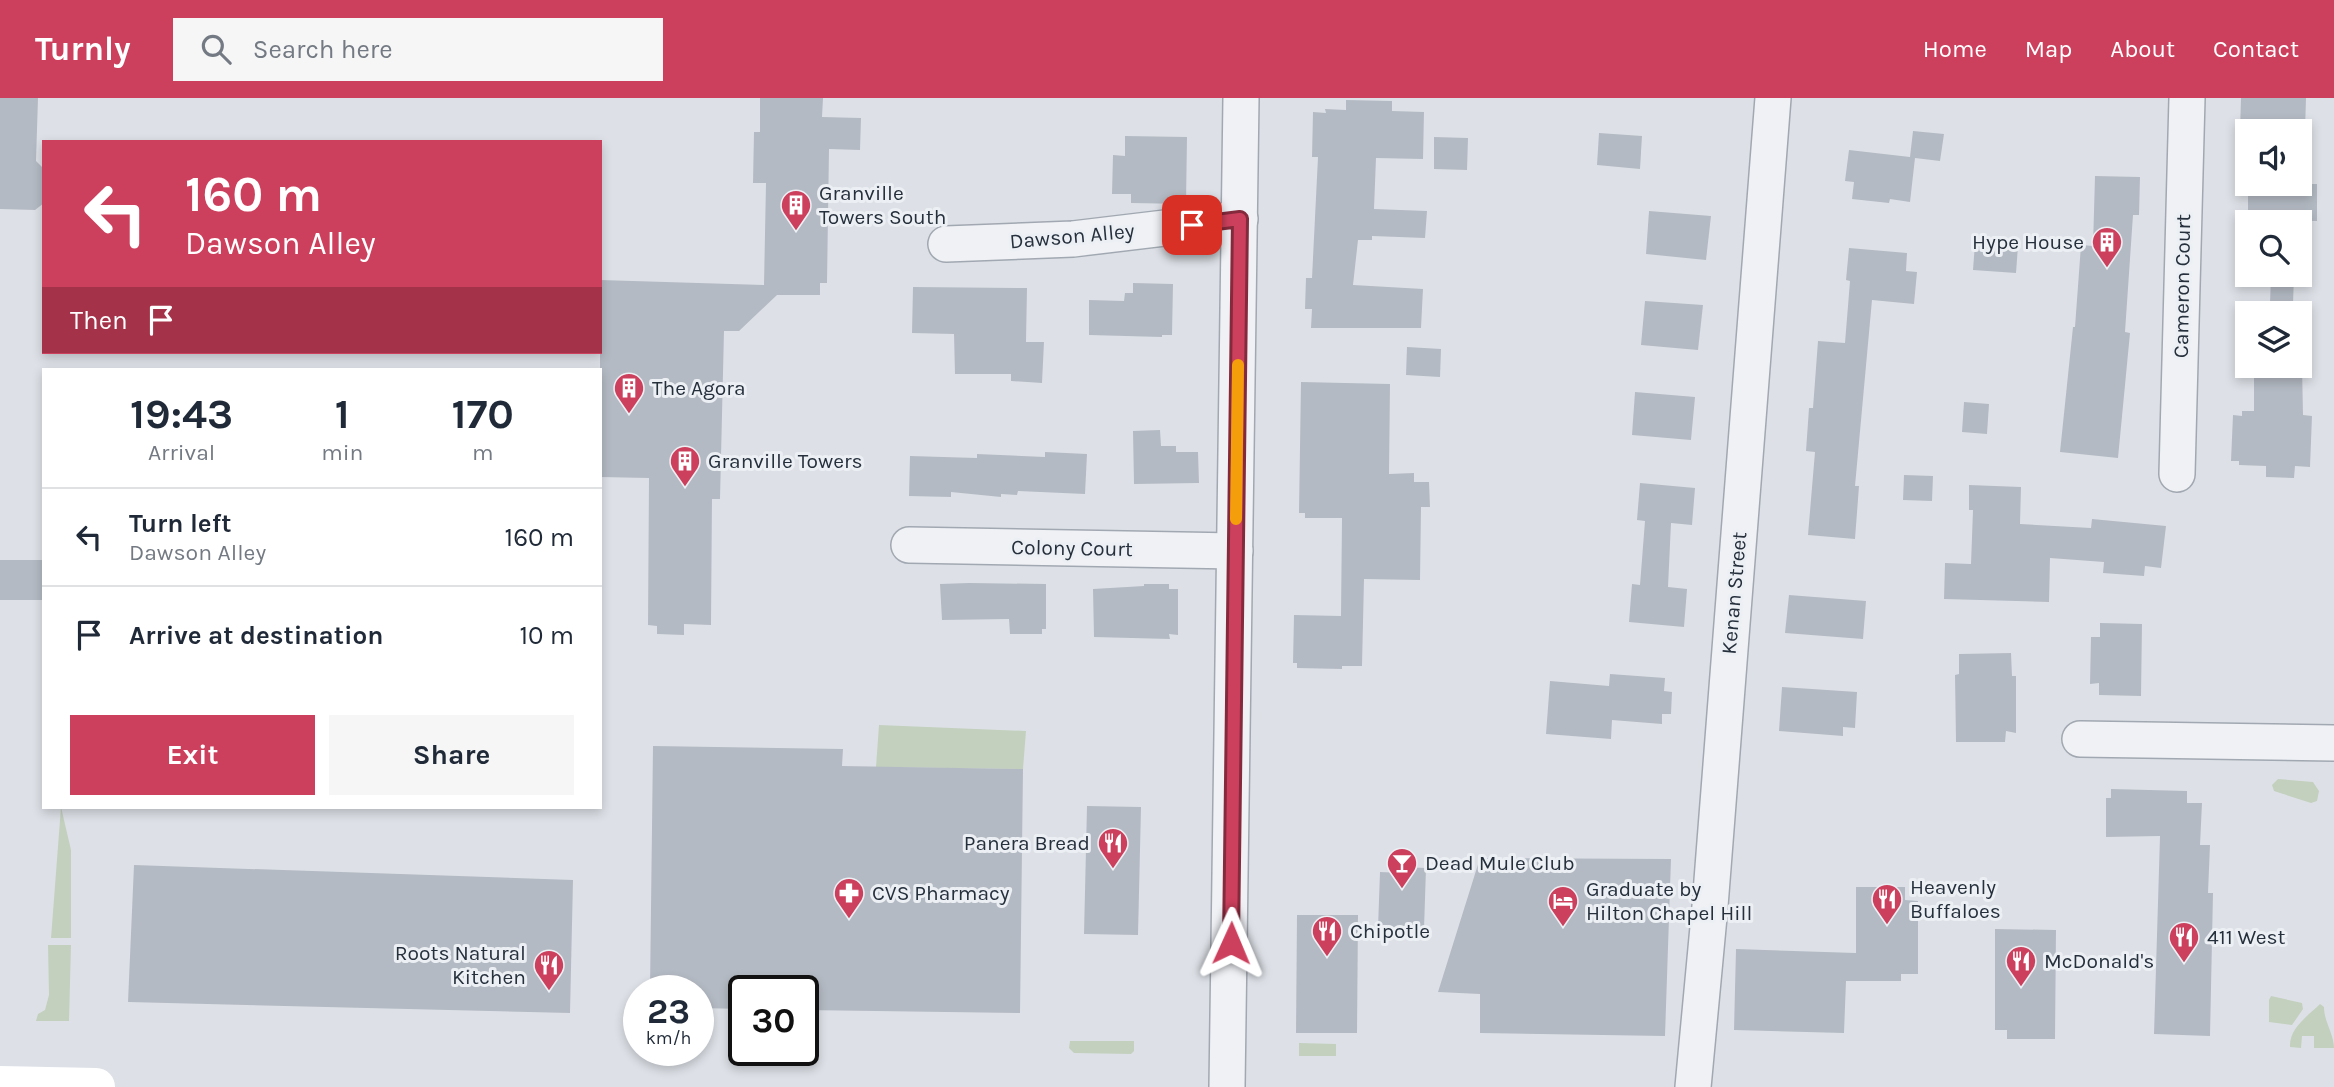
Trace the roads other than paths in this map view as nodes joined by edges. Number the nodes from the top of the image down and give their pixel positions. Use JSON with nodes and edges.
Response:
{"nodes":[{"id":1,"x":1241,"y":98,"type":"edge"},
{"id":2,"x":1773,"y":98,"type":"edge"},
{"id":3,"x":2187,"y":98,"type":"edge"},
{"id":4,"x":1240,"y":219,"type":"junction"},
{"id":5,"x":946,"y":244,"type":"dead end"},
{"id":6,"x":2178,"y":474,"type":"dead end"},
{"id":7,"x":909,"y":545,"type":"dead end"},
{"id":8,"x":1235,"y":551,"type":"junction"},
{"id":9,"x":2080,"y":739,"type":"dead end"},
{"id":10,"x":2334,"y":743,"type":"edge"},
{"id":11,"x":0,"y":1085,"type":"edge"},
{"id":12,"x":96,"y":1087,"type":"edge"},
{"id":13,"x":1227,"y":1087,"type":"edge"},
{"id":14,"x":1693,"y":1087,"type":"edge"}],
"edges":[{"from":1,"to":4,"type":"street"},
{"from":2,"to":14,"type":"street","name":"Kenan Street"},
{"from":3,"to":6,"type":"street","name":"Cameron Court"},
{"from":4,"to":5,"type":"street","name":"Dawson Alley"},
{"from":4,"to":8,"type":"street"},
{"from":7,"to":8,"type":"street","name":"Colony Court"},
{"from":8,"to":13,"type":"street"},
{"from":9,"to":10,"type":"street"},
{"from":11,"to":12,"type":"main road"}]}
